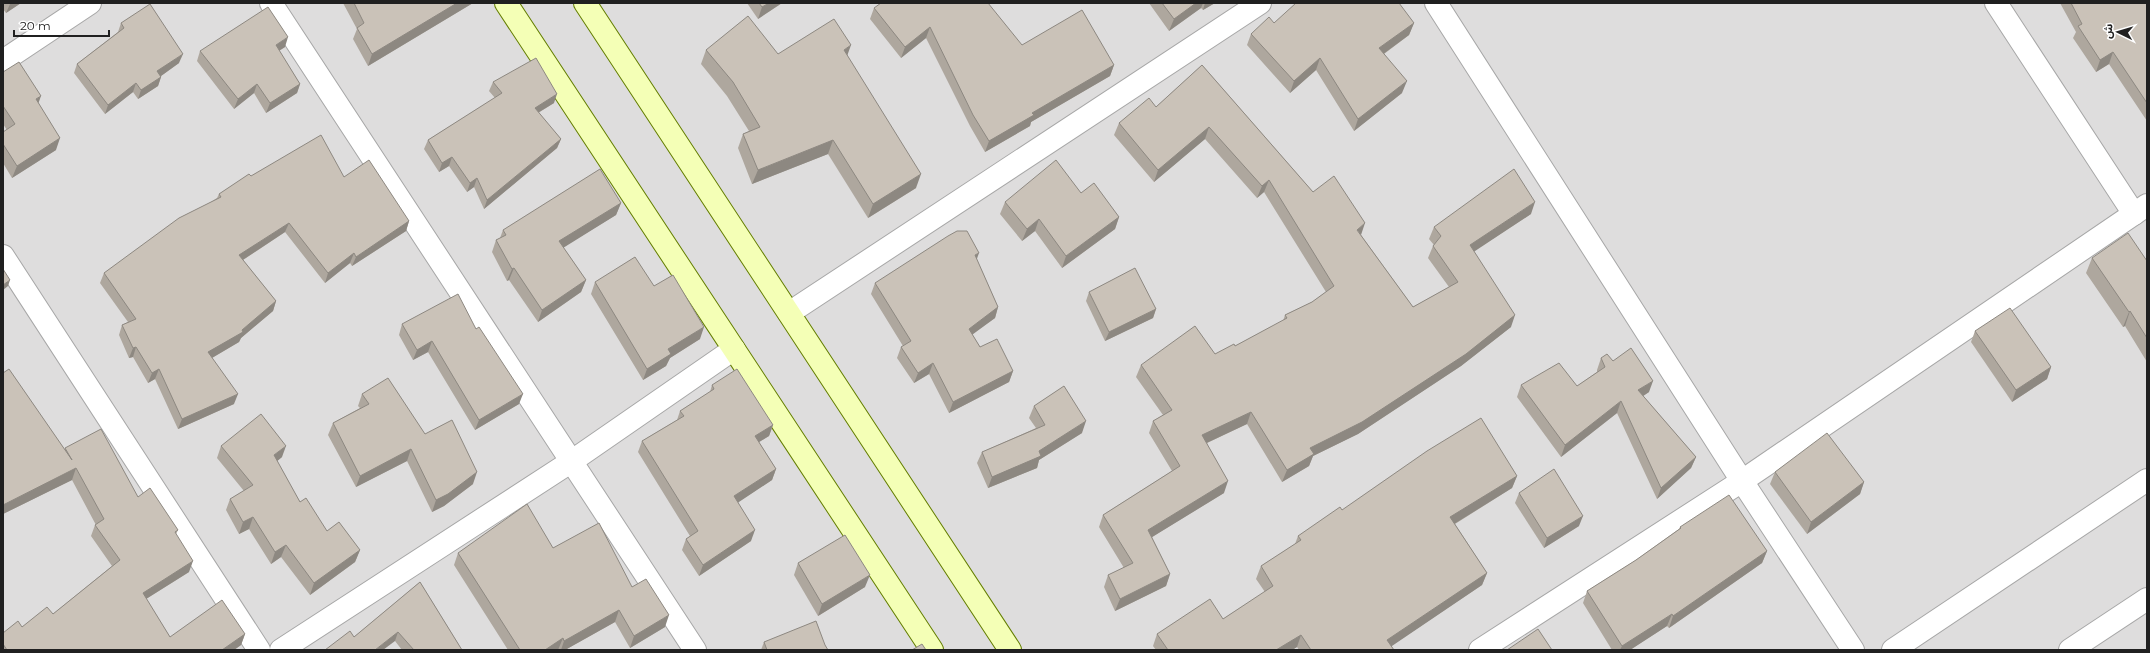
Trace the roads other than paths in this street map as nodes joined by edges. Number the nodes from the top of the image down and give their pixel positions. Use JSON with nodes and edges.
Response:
{"nodes":[{"id":1,"x":90,"y":3,"type":"edge"},
{"id":2,"x":271,"y":3,"type":"edge"},
{"id":3,"x":506,"y":3,"type":"edge"},
{"id":4,"x":585,"y":3,"type":"edge"},
{"id":5,"x":1260,"y":3,"type":"edge"},
{"id":6,"x":1436,"y":3,"type":"edge"},
{"id":7,"x":1996,"y":3,"type":"edge"},
{"id":8,"x":3,"y":61,"type":"edge"},
{"id":9,"x":2140,"y":210,"type":"edge"},
{"id":10,"x":3,"y":256,"type":"edge"},
{"id":11,"x":789,"y":313,"type":"junction"},
{"id":12,"x":734,"y":349,"type":"junction"},
{"id":13,"x":572,"y":461,"type":"junction"},
{"id":14,"x":2147,"y":480,"type":"edge"},
{"id":15,"x":1742,"y":481,"type":"junction"},
{"id":16,"x":2147,"y":598,"type":"edge"},
{"id":17,"x":260,"y":650,"type":"edge"},
{"id":18,"x":281,"y":650,"type":"edge"},
{"id":19,"x":695,"y":650,"type":"edge"},
{"id":20,"x":932,"y":650,"type":"edge"},
{"id":21,"x":1010,"y":650,"type":"edge"},
{"id":22,"x":1480,"y":650,"type":"edge"},
{"id":23,"x":1853,"y":650,"type":"edge"},
{"id":24,"x":1893,"y":650,"type":"edge"},
{"id":25,"x":2070,"y":650,"type":"edge"}],
"edges":[{"from":1,"to":8,"type":"street"},
{"from":2,"to":13,"type":"street"},
{"from":3,"to":12,"type":"main road"},
{"from":4,"to":11,"type":"main road"},
{"from":5,"to":11,"type":"street"},
{"from":6,"to":15,"type":"street"},
{"from":7,"to":9,"type":"street"},
{"from":9,"to":15,"type":"street"},
{"from":10,"to":17,"type":"street"},
{"from":11,"to":21,"type":"main road"},
{"from":12,"to":13,"type":"street"},
{"from":12,"to":20,"type":"main road"},
{"from":13,"to":18,"type":"street"},
{"from":13,"to":19,"type":"street"},
{"from":14,"to":24,"type":"street"},
{"from":15,"to":22,"type":"street"},
{"from":15,"to":23,"type":"street"},
{"from":16,"to":25,"type":"street"}]}
